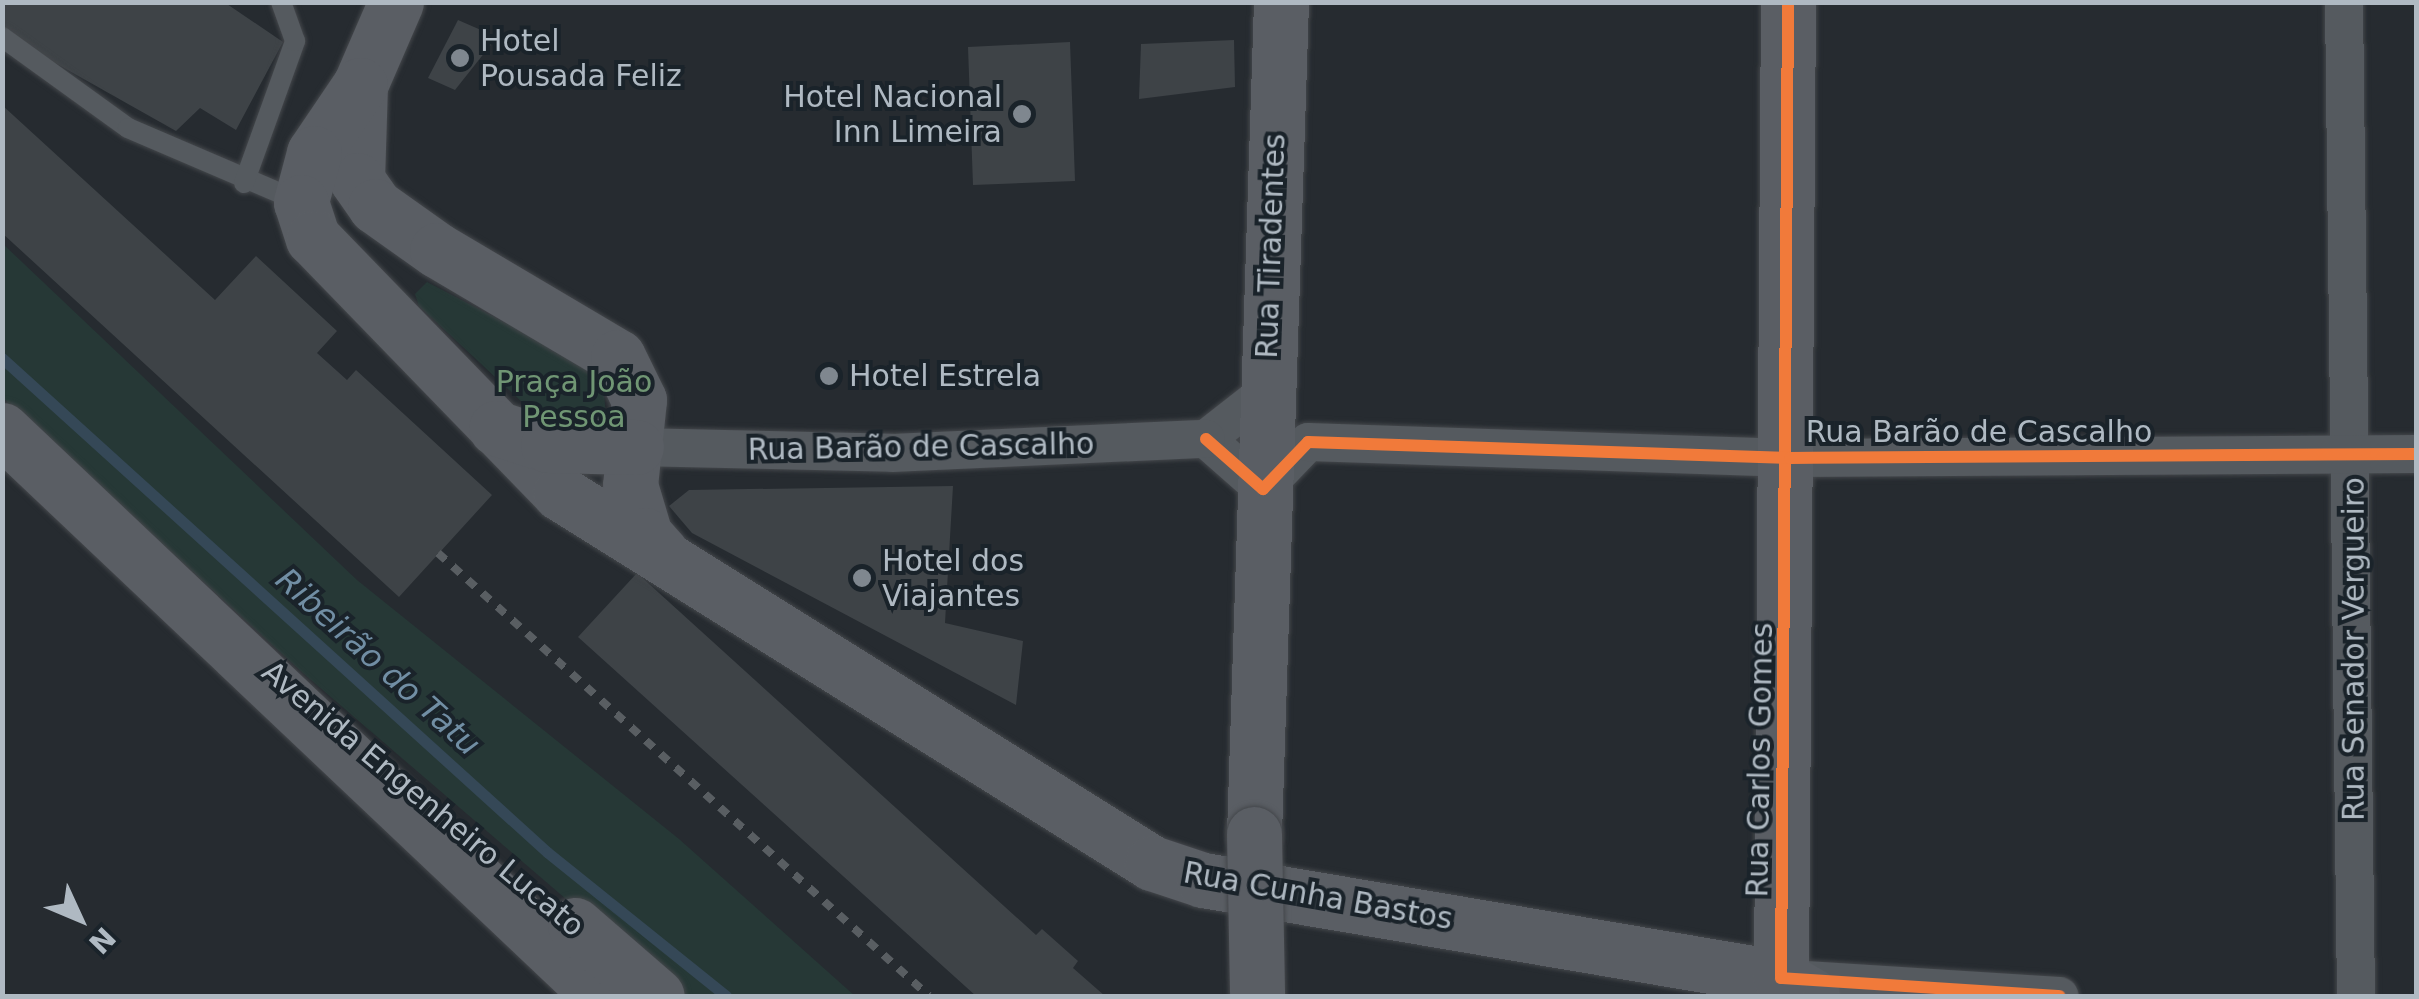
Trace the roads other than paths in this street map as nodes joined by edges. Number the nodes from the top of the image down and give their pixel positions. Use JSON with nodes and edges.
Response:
{"nodes":[{"id":1,"x":281,"y":2,"type":"edge"},
{"id":2,"x":396,"y":2,"type":"edge"},
{"id":3,"x":1281,"y":2,"type":"edge"},
{"id":4,"x":1788,"y":2,"type":"edge"},
{"id":5,"x":2344,"y":2,"type":"edge"},
{"id":6,"x":2,"y":37,"type":"edge"},
{"id":7,"x":360,"y":86,"type":"junction"},
{"id":8,"x":235,"y":180,"type":"junction"},
{"id":9,"x":300,"y":202,"type":"junction"},
{"id":10,"x":438,"y":250,"type":"junction"},
{"id":11,"x":383,"y":318,"type":"junction"},
{"id":12,"x":1266,"y":392,"type":"junction"},
{"id":13,"x":494,"y":427,"type":"junction"},
{"id":14,"x":2,"y":430,"type":"edge"},
{"id":15,"x":1206,"y":439,"type":"junction"},
{"id":16,"x":636,"y":448,"type":"junction"},
{"id":17,"x":2353,"y":454,"type":"junction"},
{"id":18,"x":2416,"y":454,"type":"edge"},
{"id":19,"x":1790,"y":458,"type":"junction"},
{"id":20,"x":1263,"y":490,"type":"junction"},
{"id":21,"x":662,"y":554,"type":"junction"},
{"id":22,"x":246,"y":652,"type":"junction"},
{"id":23,"x":1796,"y":987,"type":"edge"},
{"id":24,"x":1940,"y":995,"type":"edge"},
{"id":25,"x":600,"y":996,"type":"edge"},
{"id":26,"x":657,"y":996,"type":"edge"},
{"id":27,"x":1256,"y":996,"type":"edge"},
{"id":28,"x":2059,"y":996,"type":"edge"},
{"id":29,"x":2356,"y":996,"type":"edge"}],
"edges":[{"from":1,"to":8,"type":"lane"},
{"from":2,"to":7,"type":"main road"},
{"from":3,"to":12,"type":"main road","name":"Rua Tiradentes"},
{"from":4,"to":19,"type":"main road","name":"Rua Carlos Gomes"},
{"from":5,"to":17,"type":"street","name":"Rua Senador Vergueiro"},
{"from":6,"to":8,"type":"lane"},
{"from":7,"to":9,"type":"main road"},
{"from":7,"to":10,"type":"main road"},
{"from":8,"to":9,"type":"lane"},
{"from":9,"to":11,"type":"main road","name":"Rua Cunha Bastos"},
{"from":10,"to":11,"type":"main road"},
{"from":10,"to":16,"type":"main road"},
{"from":11,"to":13,"type":"main road","name":"Rua Cunha Bastos"},
{"from":12,"to":15,"type":"street"},
{"from":12,"to":20,"type":"main road","name":"Rua Tiradentes"},
{"from":13,"to":16,"type":"main road"},
{"from":13,"to":21,"type":"main road","name":"Rua Cunha Bastos"},
{"from":14,"to":22,"type":"main road"},
{"from":15,"to":16,"type":"street","name":"Rua Barão de Cascalho"},
{"from":15,"to":20,"type":"street"},
{"from":16,"to":21,"type":"main road"},
{"from":17,"to":18,"type":"street","name":"Rua Barão de Cascalho"},
{"from":17,"to":19,"type":"street","name":"Rua Barão de Cascalho"},
{"from":17,"to":29,"type":"street","name":"Rua Senador Vergueiro"},
{"from":19,"to":20,"type":"street","name":"Rua Barão de Cascalho"},
{"from":19,"to":23,"type":"main road","name":"Rua Carlos Gomes"},
{"from":20,"to":27,"type":"main road","name":"Rua Tiradentes","bridge":true},
{"from":21,"to":23,"type":"main road","name":"Rua Cunha Bastos"},
{"from":22,"to":25,"type":"main road","name":"Avenida Engenheiro Lucato"},
{"from":22,"to":26,"type":"main road","name":"Avenida Engenheiro Lucato"},
{"from":23,"to":24,"type":"street","name":"Rua Cunha Bastos"},
{"from":24,"to":28,"type":"street","name":"Rua Cunha Bastos"}]}
